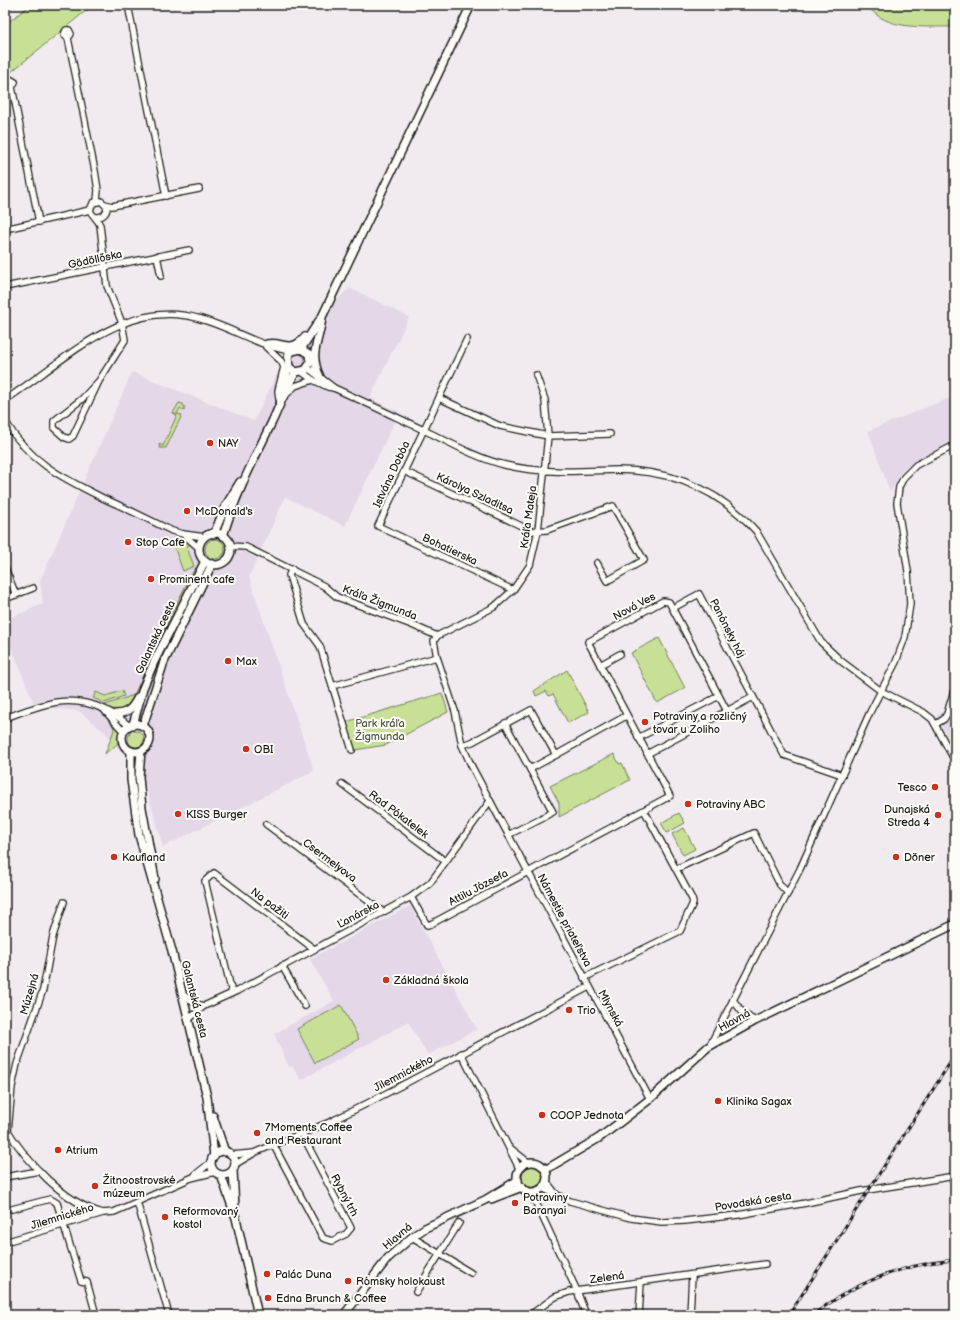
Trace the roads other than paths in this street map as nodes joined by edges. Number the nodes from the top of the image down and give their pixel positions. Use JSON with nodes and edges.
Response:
{"nodes":[{"id":1,"x":128,"y":5,"type":"edge"},
{"id":2,"x":472,"y":5,"type":"edge"},
{"id":3,"x":68,"y":38,"type":"dead end"},
{"id":4,"x":12,"y":87,"type":"dead end"},
{"id":5,"x":199,"y":189,"type":"dead end"},
{"id":6,"x":166,"y":196,"type":"junction"},
{"id":7,"x":105,"y":206,"type":"junction"},
{"id":8,"x":93,"y":214,"type":"junction"},
{"id":9,"x":39,"y":222,"type":"junction"},
{"id":10,"x":100,"y":225,"type":"junction"},
{"id":11,"x":5,"y":229,"type":"edge"},
{"id":12,"x":189,"y":250,"type":"dead end"},
{"id":13,"x":157,"y":256,"type":"junction"},
{"id":14,"x":105,"y":267,"type":"junction"},
{"id":15,"x":161,"y":276,"type":"dead end"},
{"id":16,"x":5,"y":287,"type":"edge"},
{"id":17,"x":322,"y":317,"type":"junction"},
{"id":18,"x":122,"y":323,"type":"junction"},
{"id":19,"x":467,"y":339,"type":"dead end"},
{"id":20,"x":264,"y":345,"type":"junction"},
{"id":21,"x":300,"y":349,"type":"junction"},
{"id":22,"x":292,"y":351,"type":"junction"},
{"id":23,"x":308,"y":354,"type":"junction"},
{"id":24,"x":288,"y":364,"type":"junction"},
{"id":25,"x":302,"y":370,"type":"junction"},
{"id":26,"x":536,"y":375,"type":"dead end"},
{"id":27,"x":317,"y":378,"type":"junction"},
{"id":28,"x":99,"y":381,"type":"junction"},
{"id":29,"x":281,"y":398,"type":"junction"},
{"id":30,"x":439,"y":398,"type":"junction"},
{"id":31,"x":5,"y":400,"type":"edge"},
{"id":32,"x":5,"y":421,"type":"edge"},
{"id":33,"x":423,"y":430,"type":"junction"},
{"id":34,"x":610,"y":434,"type":"dead end"},
{"id":35,"x":548,"y":436,"type":"junction"},
{"id":36,"x":955,"y":445,"type":"edge"},
{"id":37,"x":248,"y":471,"type":"junction"},
{"id":38,"x":404,"y":471,"type":"junction"},
{"id":39,"x":544,"y":471,"type":"junction"},
{"id":40,"x":378,"y":526,"type":"joint"},
{"id":41,"x":538,"y":531,"type":"junction"},
{"id":42,"x":183,"y":534,"type":"junction"},
{"id":43,"x":214,"y":534,"type":"junction"},
{"id":44,"x":224,"y":536,"type":"junction"},
{"id":45,"x":205,"y":537,"type":"junction"},
{"id":46,"x":230,"y":546,"type":"junction"},
{"id":47,"x":199,"y":548,"type":"junction"},
{"id":48,"x":208,"y":563,"type":"junction"},
{"id":49,"x":597,"y":563,"type":"dead end"},
{"id":50,"x":5,"y":568,"type":"edge"},
{"id":51,"x":292,"y":569,"type":"junction"},
{"id":52,"x":33,"y":588,"type":"dead end"},
{"id":53,"x":513,"y":590,"type":"junction"},
{"id":54,"x":16,"y":595,"type":"junction"},
{"id":55,"x":5,"y":599,"type":"edge"},
{"id":56,"x":673,"y":608,"type":"junction"},
{"id":57,"x":437,"y":636,"type":"junction"},
{"id":58,"x":620,"y":654,"type":"dead end"},
{"id":59,"x":437,"y":657,"type":"junction"},
{"id":60,"x":600,"y":664,"type":"junction"},
{"id":61,"x":332,"y":686,"type":"junction"},
{"id":62,"x":143,"y":688,"type":"junction"},
{"id":63,"x":955,"y":688,"type":"edge"},
{"id":64,"x":881,"y":691,"type":"junction"},
{"id":65,"x":719,"y":696,"type":"junction"},
{"id":66,"x":753,"y":697,"type":"junction"},
{"id":67,"x":103,"y":709,"type":"junction"},
{"id":68,"x":727,"y":711,"type":"junction"},
{"id":69,"x":116,"y":714,"type":"junction"},
{"id":70,"x":626,"y":716,"type":"junction"},
{"id":71,"x":5,"y":718,"type":"edge"},
{"id":72,"x":505,"y":724,"type":"junction"},
{"id":73,"x":936,"y":724,"type":"junction"},
{"id":74,"x":143,"y":726,"type":"junction"},
{"id":75,"x":129,"y":728,"type":"junction"},
{"id":76,"x":638,"y":738,"type":"junction"},
{"id":77,"x":462,"y":745,"type":"junction"},
{"id":78,"x":352,"y":750,"type":"dead end"},
{"id":79,"x":131,"y":751,"type":"junction"},
{"id":80,"x":141,"y":751,"type":"junction"},
{"id":81,"x":647,"y":754,"type":"junction"},
{"id":82,"x":556,"y":755,"type":"junction"},
{"id":83,"x":955,"y":760,"type":"edge"},
{"id":84,"x":530,"y":769,"type":"junction"},
{"id":85,"x":842,"y":774,"type":"junction"},
{"id":86,"x":342,"y":784,"type":"dead end"},
{"id":87,"x":490,"y":801,"type":"junction"},
{"id":88,"x":644,"y":810,"type":"junction"},
{"id":89,"x":266,"y":824,"type":"dead end"},
{"id":90,"x":508,"y":835,"type":"junction"},
{"id":91,"x":445,"y":861,"type":"junction"},
{"id":92,"x":676,"y":869,"type":"junction"},
{"id":93,"x":528,"y":871,"type":"junction"},
{"id":94,"x":788,"y":893,"type":"junction"},
{"id":95,"x":157,"y":897,"type":"junction"},
{"id":96,"x":411,"y":897,"type":"junction"},
{"id":97,"x":64,"y":902,"type":"dead end"},
{"id":98,"x":382,"y":912,"type":"junction"},
{"id":99,"x":955,"y":924,"type":"edge"},
{"id":100,"x":314,"y":949,"type":"junction"},
{"id":101,"x":282,"y":966,"type":"junction"},
{"id":102,"x":584,"y":978,"type":"junction"},
{"id":103,"x":589,"y":987,"type":"junction"},
{"id":104,"x":232,"y":993,"type":"junction"},
{"id":105,"x":182,"y":994,"type":"junction"},
{"id":106,"x":733,"y":1000,"type":"junction"},
{"id":107,"x":204,"y":1006,"type":"junction"},
{"id":108,"x":304,"y":1006,"type":"dead end"},
{"id":109,"x":188,"y":1020,"type":"junction"},
{"id":110,"x":755,"y":1021,"type":"junction"},
{"id":111,"x":708,"y":1047,"type":"junction"},
{"id":112,"x":461,"y":1053,"type":"junction"},
{"id":113,"x":650,"y":1100,"type":"junction"},
{"id":114,"x":209,"y":1107,"type":"junction"},
{"id":115,"x":7,"y":1131,"type":"edge"},
{"id":116,"x":302,"y":1134,"type":"junction"},
{"id":117,"x":274,"y":1146,"type":"junction"},
{"id":118,"x":510,"y":1148,"type":"junction"},
{"id":119,"x":256,"y":1152,"type":"junction"},
{"id":120,"x":228,"y":1153,"type":"junction"},
{"id":121,"x":212,"y":1159,"type":"junction"},
{"id":122,"x":529,"y":1163,"type":"junction"},
{"id":123,"x":234,"y":1167,"type":"junction"},
{"id":124,"x":520,"y":1170,"type":"junction"},
{"id":125,"x":545,"y":1170,"type":"junction"},
{"id":126,"x":39,"y":1171,"type":"junction"},
{"id":127,"x":218,"y":1173,"type":"junction"},
{"id":128,"x":955,"y":1176,"type":"edge"},
{"id":129,"x":5,"y":1177,"type":"edge"},
{"id":130,"x":191,"y":1178,"type":"junction"},
{"id":131,"x":518,"y":1180,"type":"junction"},
{"id":132,"x":546,"y":1181,"type":"junction"},
{"id":133,"x":524,"y":1189,"type":"junction"},
{"id":134,"x":540,"y":1189,"type":"junction"},
{"id":135,"x":556,"y":1194,"type":"junction"},
{"id":136,"x":485,"y":1200,"type":"junction"},
{"id":137,"x":535,"y":1201,"type":"junction"},
{"id":138,"x":137,"y":1202,"type":"junction"},
{"id":139,"x":12,"y":1209,"type":"dead end"},
{"id":140,"x":103,"y":1213,"type":"junction"},
{"id":141,"x":236,"y":1218,"type":"junction"},
{"id":142,"x":459,"y":1223,"type":"dead end"},
{"id":143,"x":65,"y":1225,"type":"junction"},
{"id":144,"x":412,"y":1237,"type":"junction"},
{"id":145,"x":5,"y":1242,"type":"edge"},
{"id":146,"x":440,"y":1254,"type":"junction"},
{"id":147,"x":765,"y":1264,"type":"dead end"},
{"id":148,"x":471,"y":1272,"type":"dead end"},
{"id":149,"x":692,"y":1275,"type":"junction"},
{"id":150,"x":641,"y":1282,"type":"junction"},
{"id":151,"x":577,"y":1291,"type":"junction"},
{"id":152,"x":416,"y":1292,"type":"dead end"},
{"id":153,"x":96,"y":1315,"type":"edge"},
{"id":154,"x":169,"y":1315,"type":"edge"},
{"id":155,"x":258,"y":1315,"type":"edge"},
{"id":156,"x":344,"y":1315,"type":"edge"},
{"id":157,"x":530,"y":1315,"type":"edge"},
{"id":158,"x":586,"y":1315,"type":"edge"},
{"id":159,"x":639,"y":1315,"type":"edge"},
{"id":160,"x":690,"y":1315,"type":"edge"}],
"edges":[{"from":1,"to":6,"type":"street"},
{"from":2,"to":17,"type":"main road"},
{"from":3,"to":7,"type":"street"},
{"from":4,"to":9,"type":"street"},
{"from":5,"to":6,"type":"street"},
{"from":6,"to":7,"type":"street"},
{"from":7,"to":8,"type":"street"},
{"from":7,"to":8,"type":"street"},
{"from":7,"to":10,"type":"street"},
{"from":8,"to":9,"type":"street"},
{"from":8,"to":10,"type":"street"},
{"from":9,"to":11,"type":"street"},
{"from":10,"to":14,"type":"street"},
{"from":12,"to":13,"type":"street","name":"Gödöllőska"},
{"from":13,"to":14,"type":"street","name":"Gödöllőska"},
{"from":13,"to":15,"type":"street"},
{"from":14,"to":16,"type":"street","name":"Gödöllőska"},
{"from":14,"to":18,"type":"street"},
{"from":17,"to":20,"type":"main road"},
{"from":17,"to":21,"type":"main road"},
{"from":17,"to":23,"type":"main road"},
{"from":17,"to":27,"type":"main road"},
{"from":18,"to":20,"type":"street"},
{"from":18,"to":28,"type":"street"},
{"from":18,"to":31,"type":"street"},
{"from":19,"to":30,"type":"street","name":"Istvána Dobóa"},
{"from":20,"to":22,"type":"street"},
{"from":20,"to":24,"type":"street"},
{"from":20,"to":29,"type":"street"},
{"from":21,"to":22,"type":"main road"},
{"from":21,"to":23,"type":"main road"},
{"from":22,"to":24,"type":"main road"},
{"from":23,"to":25,"type":"main road"},
{"from":24,"to":25,"type":"main road"},
{"from":24,"to":29,"type":"main road"},
{"from":25,"to":27,"type":"street"},
{"from":25,"to":29,"type":"main road"},
{"from":26,"to":35,"type":"street","name":"Kráľa Mateja"},
{"from":27,"to":29,"type":"street"},
{"from":27,"to":33,"type":"street"},
{"from":28,"to":28,"type":"street"},
{"from":29,"to":37,"type":"main road"},
{"from":30,"to":33,"type":"street","name":"Istvána Dobóa"},
{"from":30,"to":35,"type":"street"},
{"from":32,"to":42,"type":"street"},
{"from":33,"to":38,"type":"street","name":"Istvána Dobóa"},
{"from":33,"to":39,"type":"street"},
{"from":34,"to":35,"type":"street"},
{"from":35,"to":39,"type":"street","name":"Kráľa Mateja"},
{"from":36,"to":64,"type":"street"},
{"from":37,"to":43,"type":"main road"},
{"from":37,"to":44,"type":"main road"},
{"from":38,"to":40,"type":"street","name":"Istvána Dobóa"},
{"from":38,"to":41,"type":"street","name":"Károlya Szladitsa"},
{"from":39,"to":41,"type":"street","name":"Kráľa Mateja"},
{"from":39,"to":64,"type":"street"},
{"from":40,"to":53,"type":"street","name":"Bohatierska"},
{"from":41,"to":49,"type":"street"},
{"from":41,"to":53,"type":"street","name":"Kráľa Mateja"},
{"from":42,"to":45,"type":"street"},
{"from":42,"to":47,"type":"street"},
{"from":43,"to":44,"type":"main road"},
{"from":43,"to":45,"type":"main road"},
{"from":44,"to":46,"type":"main road"},
{"from":45,"to":47,"type":"main road"},
{"from":46,"to":48,"type":"main road"},
{"from":46,"to":51,"type":"street","name":"Kráľa Žigmunda"},
{"from":47,"to":48,"type":"main road"},
{"from":48,"to":62,"type":"main road","name":"Galantská cesta"},
{"from":48,"to":74,"type":"main road","name":"Galantská cesta"},
{"from":50,"to":54,"type":"street"},
{"from":51,"to":57,"type":"street","name":"Kráľa Žigmunda"},
{"from":51,"to":61,"type":"street"},
{"from":52,"to":54,"type":"street"},
{"from":53,"to":57,"type":"street","name":"Kráľa Mateja"},
{"from":54,"to":55,"type":"street"},
{"from":56,"to":60,"type":"street","name":"Nová Ves"},
{"from":56,"to":65,"type":"street"},
{"from":56,"to":66,"type":"street","name":"Panónsky háj"},
{"from":57,"to":59,"type":"street"},
{"from":58,"to":60,"type":"street"},
{"from":59,"to":61,"type":"street"},
{"from":59,"to":77,"type":"street"},
{"from":60,"to":70,"type":"street","name":"Nová Ves"},
{"from":61,"to":78,"type":"street"},
{"from":62,"to":69,"type":"main road"},
{"from":62,"to":75,"type":"main road","name":"Galantská cesta"},
{"from":63,"to":73,"type":"street"},
{"from":64,"to":73,"type":"street"},
{"from":64,"to":85,"type":"street"},
{"from":65,"to":68,"type":"street"},
{"from":65,"to":76,"type":"street"},
{"from":66,"to":68,"type":"street"},
{"from":66,"to":85,"type":"street","name":"Panónsky háj"},
{"from":67,"to":69,"type":"street"},
{"from":67,"to":71,"type":"street"},
{"from":67,"to":75,"type":"street"},
{"from":68,"to":81,"type":"street"},
{"from":69,"to":75,"type":"street"},
{"from":70,"to":76,"type":"street","name":"Nová Ves"},
{"from":70,"to":82,"type":"street"},
{"from":72,"to":77,"type":"street"},
{"from":72,"to":82,"type":"street"},
{"from":72,"to":84,"type":"street"},
{"from":73,"to":83,"type":"street"},
{"from":74,"to":75,"type":"main road"},
{"from":74,"to":80,"type":"main road","name":"Galantská cesta"},
{"from":75,"to":79,"type":"main road","name":"Galantská cesta"},
{"from":76,"to":81,"type":"street","name":"Nová Ves"},
{"from":77,"to":87,"type":"street"},
{"from":79,"to":80,"type":"main road"},
{"from":79,"to":95,"type":"main road","name":"Galantská cesta"},
{"from":80,"to":95,"type":"main road","name":"Galantská cesta"},
{"from":81,"to":88,"type":"street","name":"Nová Ves"},
{"from":82,"to":84,"type":"street"},
{"from":84,"to":90,"type":"street"},
{"from":85,"to":94,"type":"street"},
{"from":86,"to":91,"type":"street","name":"Rad Pókatelek"},
{"from":87,"to":90,"type":"street"},
{"from":87,"to":91,"type":"street","name":"Ľanárska"},
{"from":88,"to":92,"type":"street","name":"Námestie priateľstva"},
{"from":88,"to":93,"type":"street","name":"Nová Ves"},
{"from":89,"to":98,"type":"street","name":"Csermelyova"},
{"from":90,"to":93,"type":"street"},
{"from":91,"to":96,"type":"street","name":"Ľanárska"},
{"from":92,"to":94,"type":"street"},
{"from":92,"to":102,"type":"street","name":"Námestie priateľstva"},
{"from":93,"to":96,"type":"street","name":"Attilu Józsefa"},
{"from":93,"to":102,"type":"street","name":"Námestie priateľstva"},
{"from":94,"to":106,"type":"street"},
{"from":95,"to":105,"type":"main road","name":"Galantská cesta"},
{"from":96,"to":98,"type":"street","name":"Ľanárska"},
{"from":97,"to":115,"type":"street","name":"Múzejná"},
{"from":98,"to":100,"type":"street","name":"Ľanárska"},
{"from":99,"to":110,"type":"main road","name":"Hlavná"},
{"from":100,"to":101,"type":"street","name":"Ľanárska"},
{"from":100,"to":104,"type":"street","name":"Na pažiti"},
{"from":101,"to":104,"type":"street","name":"Ľanárska"},
{"from":101,"to":108,"type":"street"},
{"from":102,"to":103,"type":"street","name":"Námestie priateľstva"},
{"from":103,"to":112,"type":"street","name":"Mlynská"},
{"from":103,"to":113,"type":"street","name":"Mlynská"},
{"from":104,"to":107,"type":"street","name":"Ľanárska"},
{"from":105,"to":107,"type":"street"},
{"from":105,"to":109,"type":"main road","name":"Galantská cesta"},
{"from":106,"to":110,"type":"street"},
{"from":106,"to":111,"type":"street"},
{"from":107,"to":109,"type":"street","name":"Ľanárska"},
{"from":109,"to":114,"type":"main road","name":"Galantská cesta"},
{"from":110,"to":111,"type":"main road","name":"Hlavná"},
{"from":111,"to":113,"type":"main road","name":"Hlavná"},
{"from":112,"to":116,"type":"street","name":"Jilemnického"},
{"from":112,"to":118,"type":"street"},
{"from":113,"to":125,"type":"main road","name":"Hlavná"},
{"from":114,"to":120,"type":"main road","name":"Galantská cesta"},
{"from":114,"to":121,"type":"main road","name":"Galantská cesta"},
{"from":115,"to":126,"type":"street","name":"Múzejná"},
{"from":116,"to":117,"type":"street","name":"Jilemnického"},
{"from":116,"to":117,"type":"street","name":"Rybný trh"},
{"from":117,"to":119,"type":"street","name":"Jilemnického"},
{"from":118,"to":122,"type":"street"},
{"from":118,"to":124,"type":"street"},
{"from":119,"to":120,"type":"street","name":"Jilemnického"},
{"from":119,"to":123,"type":"street","name":"Jilemnického"},
{"from":120,"to":121,"type":"main road"},
{"from":120,"to":123,"type":"main road"},
{"from":121,"to":127,"type":"main road"},
{"from":121,"to":130,"type":"street","name":"Jilemnického"},
{"from":122,"to":124,"type":"main road"},
{"from":122,"to":125,"type":"main road"},
{"from":123,"to":127,"type":"main road"},
{"from":123,"to":141,"type":"main road"},
{"from":124,"to":131,"type":"main road"},
{"from":125,"to":132,"type":"main road"},
{"from":126,"to":129,"type":"street"},
{"from":126,"to":140,"type":"street","name":"Múzejná"},
{"from":127,"to":130,"type":"street","name":"Jilemnického"},
{"from":127,"to":141,"type":"main road"},
{"from":128,"to":135,"type":"street","name":"Povodská cesta"},
{"from":130,"to":138,"type":"street","name":"Jilemnického"},
{"from":131,"to":133,"type":"main road"},
{"from":131,"to":136,"type":"main road","name":"Hlavná"},
{"from":132,"to":134,"type":"main road"},
{"from":132,"to":135,"type":"street","name":"Povodská cesta"},
{"from":133,"to":134,"type":"main road"},
{"from":133,"to":136,"type":"main road","name":"Hlavná"},
{"from":133,"to":137,"type":"street"},
{"from":134,"to":135,"type":"street","name":"Povodská cesta"},
{"from":134,"to":137,"type":"street"},
{"from":136,"to":144,"type":"main road","name":"Hlavná"},
{"from":137,"to":151,"type":"street"},
{"from":138,"to":140,"type":"street","name":"Jilemnického"},
{"from":138,"to":154,"type":"street"},
{"from":139,"to":143,"type":"street"},
{"from":140,"to":143,"type":"street","name":"Jilemnického"},
{"from":141,"to":155,"type":"main road"},
{"from":142,"to":146,"type":"street"},
{"from":143,"to":145,"type":"street","name":"Jilemnického"},
{"from":143,"to":153,"type":"street"},
{"from":144,"to":146,"type":"street"},
{"from":144,"to":156,"type":"main road","name":"Hlavná"},
{"from":146,"to":148,"type":"street"},
{"from":146,"to":152,"type":"street"},
{"from":147,"to":149,"type":"street","name":"Zelená"},
{"from":149,"to":150,"type":"street","name":"Zelená"},
{"from":149,"to":160,"type":"street"},
{"from":150,"to":151,"type":"street","name":"Zelená"},
{"from":150,"to":159,"type":"street"},
{"from":151,"to":157,"type":"street","name":"Zelená"},
{"from":151,"to":158,"type":"street"}]}
